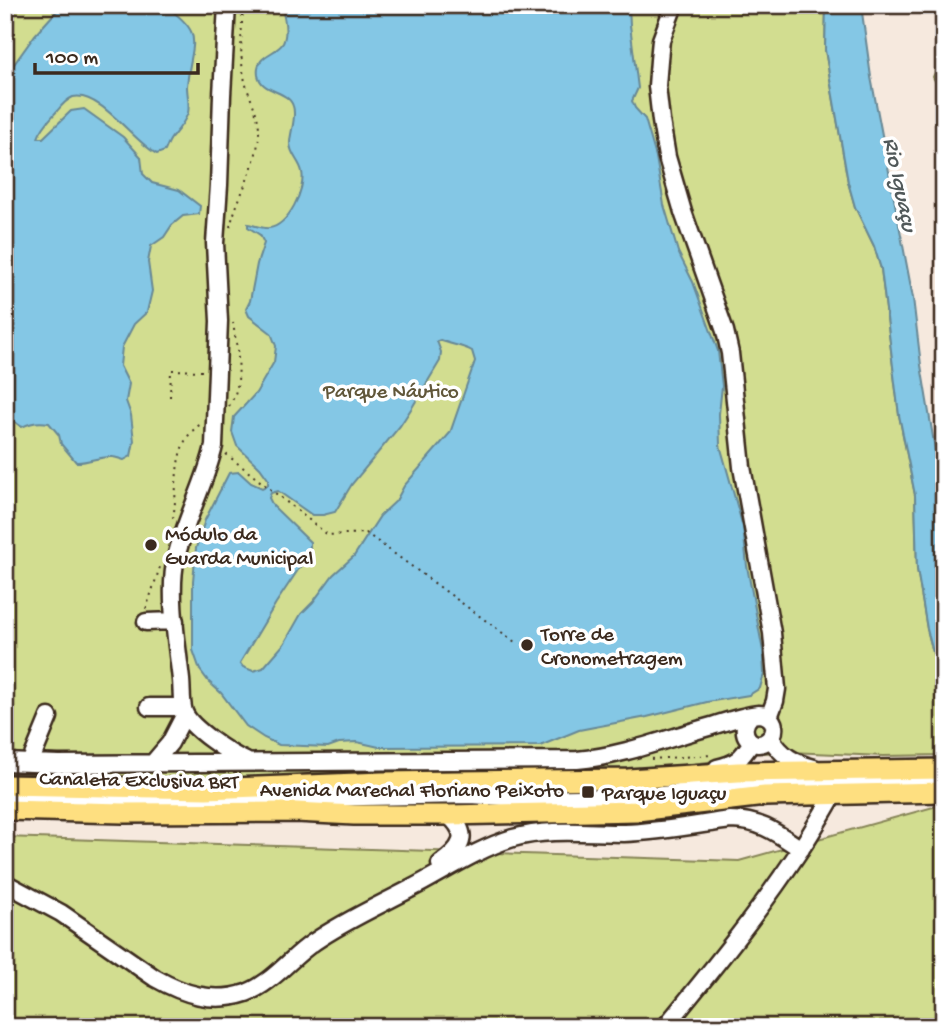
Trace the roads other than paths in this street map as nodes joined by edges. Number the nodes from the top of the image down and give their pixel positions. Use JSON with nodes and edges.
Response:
{"nodes":[{"id":1,"x":227,"y":5,"type":"edge"},
{"id":2,"x":674,"y":5,"type":"edge"},
{"id":3,"x":146,"y":616,"type":"road end"},
{"id":4,"x":175,"y":621,"type":"junction"},
{"id":5,"x":149,"y":707,"type":"dead end"},
{"id":6,"x":184,"y":710,"type":"junction"},
{"id":7,"x":751,"y":716,"type":"junction"},
{"id":8,"x":49,"y":717,"type":"dead end"},
{"id":9,"x":769,"y":717,"type":"junction"},
{"id":10,"x":771,"y":738,"type":"junction"},
{"id":11,"x":752,"y":742,"type":"junction"},
{"id":12,"x":5,"y":762,"type":"edge"},
{"id":13,"x":153,"y":762,"type":"junction"},
{"id":14,"x":248,"y":762,"type":"junction"},
{"id":15,"x":30,"y":763,"type":"junction"},
{"id":16,"x":944,"y":769,"type":"edge"},
{"id":17,"x":824,"y":770,"type":"junction"},
{"id":18,"x":680,"y":776,"type":"junction"},
{"id":19,"x":944,"y":780,"type":"edge"},
{"id":20,"x":916,"y":781,"type":"junction"},
{"id":21,"x":944,"y":792,"type":"edge"},
{"id":22,"x":834,"y":794,"type":"junction"},
{"id":23,"x":8,"y":798,"type":"edge"},
{"id":24,"x":447,"y":815,"type":"junction"},
{"id":25,"x":801,"y":849,"type":"junction"},
{"id":26,"x":5,"y":883,"type":"edge"},
{"id":27,"x":393,"y":898,"type":"junction"},
{"id":28,"x":665,"y":1027,"type":"edge"}],
"edges":[{"from":1,"to":4,"type":"street"},
{"from":2,"to":9,"type":"street"},
{"from":3,"to":4,"type":"street"},
{"from":4,"to":6,"type":"street"},
{"from":5,"to":6,"type":"street"},
{"from":6,"to":13,"type":"street"},
{"from":6,"to":14,"type":"street"},
{"from":7,"to":9,"type":"street"},
{"from":7,"to":11,"type":"street"},
{"from":7,"to":14,"type":"street"},
{"from":8,"to":15,"type":"street"},
{"from":9,"to":10,"type":"street"},
{"from":10,"to":11,"type":"street"},
{"from":10,"to":17,"type":"street"},
{"from":11,"to":18,"type":"street"},
{"from":12,"to":15,"type":"street"},
{"from":13,"to":14,"type":"street"},
{"from":13,"to":15,"type":"street"},
{"from":16,"to":20,"type":"main road","name":"Avenida Marechal Floriano Peixoto"},
{"from":17,"to":18,"type":"main road","name":"Avenida Marechal Floriano Peixoto"},
{"from":17,"to":20,"type":"main road","name":"Avenida Marechal Floriano Peixoto"},
{"from":18,"to":23,"type":"main road","name":"Avenida Marechal Floriano Peixoto"},
{"from":19,"to":20,"type":"street","name":"Canaleta Exclusiva BRT"},
{"from":20,"to":21,"type":"main road","name":"Avenida Marechal Floriano Peixoto"},
{"from":20,"to":22,"type":"main road","name":"Avenida Marechal Floriano Peixoto"},
{"from":20,"to":23,"type":"street","name":"Canaleta Exclusiva BRT"},
{"from":22,"to":24,"type":"main road","name":"Avenida Marechal Floriano Peixoto"},
{"from":22,"to":25,"type":"street"},
{"from":23,"to":24,"type":"main road","name":"Avenida Marechal Floriano Peixoto"},
{"from":24,"to":27,"type":"street"},
{"from":25,"to":27,"type":"street"},
{"from":25,"to":28,"type":"street"},
{"from":26,"to":27,"type":"street"}]}
